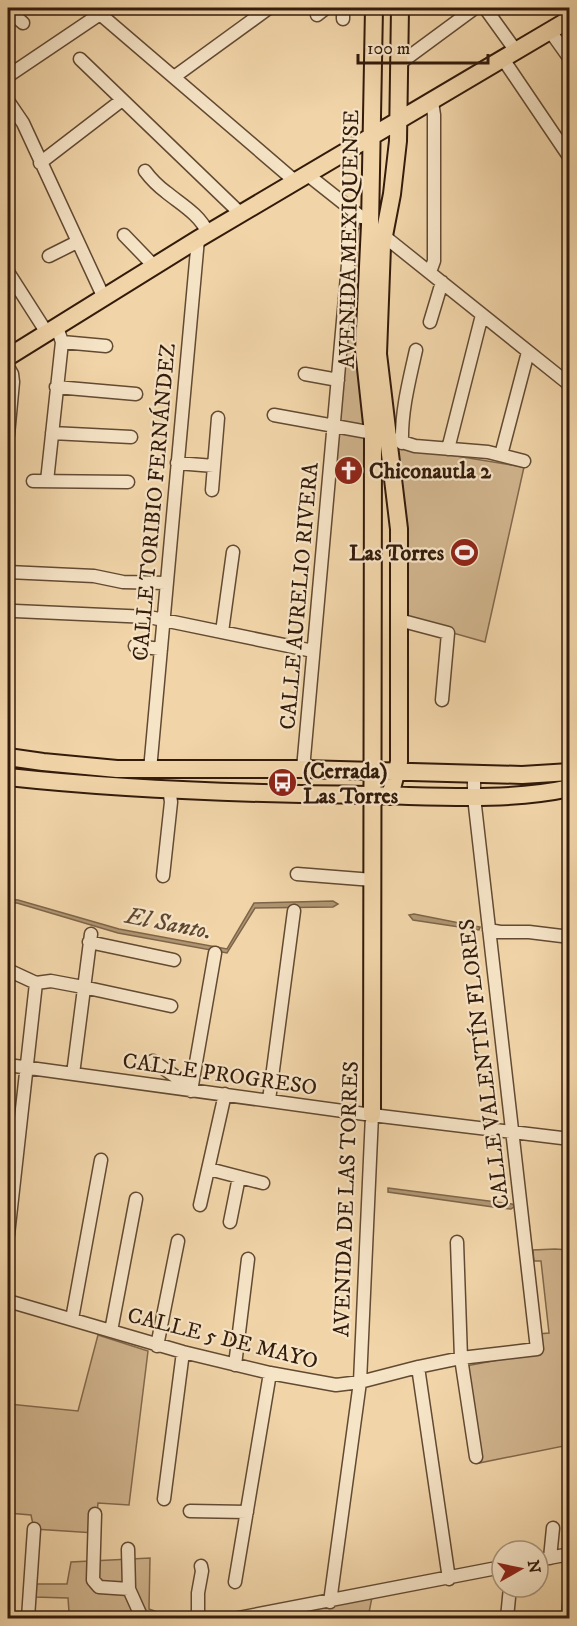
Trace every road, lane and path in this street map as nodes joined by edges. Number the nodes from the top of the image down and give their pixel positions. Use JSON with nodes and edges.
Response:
{"nodes":[{"id":1,"x":269,"y":8,"type":"edge"},
{"id":2,"x":374,"y":8,"type":"edge"},
{"id":3,"x":400,"y":8,"type":"edge"},
{"id":4,"x":475,"y":8,"type":"edge"},
{"id":5,"x":485,"y":8,"type":"edge"},
{"id":6,"x":8,"y":10,"type":"edge"},
{"id":7,"x":96,"y":11,"type":"edge"},
{"id":8,"x":570,"y":20,"type":"edge"},
{"id":9,"x":23,"y":23,"type":"dead end"},
{"id":10,"x":550,"y":31,"type":"junction"},
{"id":11,"x":510,"y":55,"type":"junction"},
{"id":12,"x":80,"y":59,"type":"dead end"},
{"id":13,"x":570,"y":59,"type":"edge"},
{"id":14,"x":399,"y":64,"type":"junction"},
{"id":15,"x":8,"y":76,"type":"edge"},
{"id":16,"x":174,"y":77,"type":"junction"},
{"id":17,"x":122,"y":100,"type":"junction"},
{"id":18,"x":8,"y":101,"type":"edge"},
{"id":19,"x":432,"y":102,"type":"junction"},
{"id":20,"x":398,"y":122,"type":"junction"},
{"id":21,"x":372,"y":135,"type":"junction"},
{"id":22,"x":570,"y":158,"type":"edge"},
{"id":23,"x":40,"y":163,"type":"junction"},
{"id":24,"x":145,"y":171,"type":"dead end"},
{"id":25,"x":302,"y":178,"type":"junction"},
{"id":26,"x":355,"y":212,"type":"junction"},
{"id":27,"x":241,"y":214,"type":"junction"},
{"id":28,"x":376,"y":230,"type":"junction"},
{"id":29,"x":124,"y":235,"type":"dead end"},
{"id":30,"x":203,"y":236,"type":"junction"},
{"id":31,"x":77,"y":243,"type":"junction"},
{"id":32,"x":50,"y":256,"type":"dead end"},
{"id":33,"x":154,"y":266,"type":"junction"},
{"id":34,"x":8,"y":272,"type":"edge"},
{"id":35,"x":430,"y":272,"type":"junction"},
{"id":36,"x":442,"y":282,"type":"junction"},
{"id":37,"x":104,"y":298,"type":"junction"},
{"id":38,"x":482,"y":315,"type":"junction"},
{"id":39,"x":430,"y":322,"type":"dead end"},
{"id":40,"x":55,"y":334,"type":"junction"},
{"id":41,"x":106,"y":346,"type":"dead end"},
{"id":42,"x":416,"y":350,"type":"dead end"},
{"id":43,"x":528,"y":352,"type":"junction"},
{"id":44,"x":8,"y":357,"type":"edge"},
{"id":45,"x":8,"y":367,"type":"edge"},
{"id":46,"x":305,"y":374,"type":"dead end"},
{"id":47,"x":338,"y":380,"type":"junction"},
{"id":48,"x":570,"y":385,"type":"edge"},
{"id":49,"x":56,"y":387,"type":"junction"},
{"id":50,"x":136,"y":394,"type":"dead end"},
{"id":51,"x":274,"y":415,"type":"dead end"},
{"id":52,"x":218,"y":418,"type":"dead end"},
{"id":53,"x":334,"y":426,"type":"junction"},
{"id":54,"x":52,"y":433,"type":"junction"},
{"id":55,"x":8,"y":435,"type":"edge"},
{"id":56,"x":131,"y":437,"type":"dead end"},
{"id":57,"x":388,"y":438,"type":"junction"},
{"id":58,"x":448,"y":449,"type":"junction"},
{"id":59,"x":501,"y":455,"type":"junction"},
{"id":60,"x":524,"y":460,"type":"dead end"},
{"id":61,"x":177,"y":463,"type":"junction"},
{"id":62,"x":214,"y":466,"type":"junction"},
{"id":63,"x":33,"y":481,"type":"dead end"},
{"id":64,"x":47,"y":481,"type":"junction"},
{"id":65,"x":128,"y":482,"type":"dead end"},
{"id":66,"x":212,"y":490,"type":"dead end"},
{"id":67,"x":233,"y":552,"type":"dead end"},
{"id":68,"x":8,"y":573,"type":"edge"},
{"id":69,"x":166,"y":583,"type":"junction"},
{"id":70,"x":15,"y":611,"type":"dead end"},
{"id":71,"x":164,"y":620,"type":"junction"},
{"id":72,"x":399,"y":621,"type":"junction"},
{"id":73,"x":222,"y":632,"type":"junction"},
{"id":74,"x":135,"y":646,"type":"dead end"},
{"id":75,"x":161,"y":649,"type":"junction"},
{"id":76,"x":313,"y":651,"type":"junction"},
{"id":77,"x":442,"y":700,"type":"dead end"},
{"id":78,"x":8,"y":757,"type":"edge"},
{"id":79,"x":303,"y":769,"type":"junction"},
{"id":80,"x":150,"y":770,"type":"junction"},
{"id":81,"x":373,"y":772,"type":"junction"},
{"id":82,"x":397,"y":772,"type":"junction"},
{"id":83,"x":570,"y":772,"type":"edge"},
{"id":84,"x":474,"y":774,"type":"junction"},
{"id":85,"x":8,"y":777,"type":"edge"},
{"id":86,"x":169,"y":788,"type":"junction"},
{"id":87,"x":570,"y":788,"type":"edge"},
{"id":88,"x":382,"y":796,"type":"junction"},
{"id":89,"x":474,"y":797,"type":"junction"},
{"id":90,"x":297,"y":874,"type":"dead end"},
{"id":91,"x":163,"y":876,"type":"dead end"},
{"id":92,"x":373,"y":880,"type":"junction"},
{"id":93,"x":294,"y":911,"type":"dead end"},
{"id":94,"x":489,"y":930,"type":"junction"},
{"id":95,"x":570,"y":937,"type":"edge"},
{"id":96,"x":215,"y":953,"type":"dead end"},
{"id":97,"x":174,"y":960,"type":"dead end"},
{"id":98,"x":8,"y":970,"type":"edge"},
{"id":99,"x":36,"y":983,"type":"junction"},
{"id":100,"x":83,"y":987,"type":"junction"},
{"id":101,"x":171,"y":1006,"type":"dead end"},
{"id":102,"x":153,"y":1061,"type":"dead end"},
{"id":103,"x":8,"y":1065,"type":"edge"},
{"id":104,"x":27,"y":1068,"type":"junction"},
{"id":105,"x":73,"y":1074,"type":"junction"},
{"id":106,"x":192,"y":1089,"type":"junction"},
{"id":107,"x":225,"y":1094,"type":"junction"},
{"id":108,"x":269,"y":1100,"type":"junction"},
{"id":109,"x":372,"y":1115,"type":"junction"},
{"id":110,"x":513,"y":1131,"type":"junction"},
{"id":111,"x":570,"y":1139,"type":"edge"},
{"id":112,"x":101,"y":1160,"type":"dead end"},
{"id":113,"x":209,"y":1168,"type":"junction"},
{"id":114,"x":239,"y":1177,"type":"junction"},
{"id":115,"x":263,"y":1183,"type":"dead end"},
{"id":116,"x":135,"y":1199,"type":"dead end"},
{"id":117,"x":200,"y":1205,"type":"dead end"},
{"id":118,"x":230,"y":1222,"type":"dead end"},
{"id":119,"x":8,"y":1235,"type":"edge"},
{"id":120,"x":178,"y":1241,"type":"dead end"},
{"id":121,"x":457,"y":1242,"type":"dead end"},
{"id":122,"x":248,"y":1259,"type":"dead end"},
{"id":123,"x":8,"y":1301,"type":"edge"},
{"id":124,"x":72,"y":1319,"type":"junction"},
{"id":125,"x":111,"y":1331,"type":"junction"},
{"id":126,"x":158,"y":1346,"type":"junction"},
{"id":127,"x":537,"y":1348,"type":"joint"},
{"id":128,"x":183,"y":1352,"type":"junction"},
{"id":129,"x":461,"y":1358,"type":"junction"},
{"id":130,"x":235,"y":1365,"type":"junction"},
{"id":131,"x":418,"y":1367,"type":"junction"},
{"id":132,"x":270,"y":1373,"type":"junction"},
{"id":133,"x":360,"y":1382,"type":"junction"},
{"id":134,"x":476,"y":1457,"type":"dead end"},
{"id":135,"x":164,"y":1499,"type":"dead end"},
{"id":136,"x":190,"y":1511,"type":"dead end"},
{"id":137,"x":247,"y":1512,"type":"junction"},
{"id":138,"x":96,"y":1514,"type":"dead end"},
{"id":139,"x":553,"y":1528,"type":"dead end"},
{"id":140,"x":34,"y":1529,"type":"dead end"},
{"id":141,"x":550,"y":1539,"type":"edge"},
{"id":142,"x":128,"y":1549,"type":"dead end"},
{"id":143,"x":570,"y":1554,"type":"edge"},
{"id":144,"x":550,"y":1558,"type":"edge"},
{"id":145,"x":201,"y":1566,"type":"dead end"},
{"id":146,"x":490,"y":1570,"type":"edge"},
{"id":147,"x":449,"y":1579,"type":"junction"},
{"id":148,"x":235,"y":1582,"type":"dead end"},
{"id":149,"x":129,"y":1589,"type":"junction"},
{"id":150,"x":570,"y":1594,"type":"edge"},
{"id":151,"x":509,"y":1599,"type":"edge"},
{"id":152,"x":330,"y":1602,"type":"junction"},
{"id":153,"x":28,"y":1618,"type":"edge"},
{"id":154,"x":142,"y":1618,"type":"edge"},
{"id":155,"x":198,"y":1618,"type":"edge"},
{"id":156,"x":238,"y":1618,"type":"edge"},
{"id":157,"x":507,"y":1618,"type":"edge"},
{"id":158,"x":568,"y":1618,"type":"edge"}],
"edges":[{"from":1,"to":16,"type":"street"},
{"from":2,"to":21,"type":"main road","name":"AVENIDA MEXIQUENSE"},
{"from":3,"to":14,"type":"main road","name":"AVENIDA MEXIQUENSE"},
{"from":4,"to":14,"type":"street"},
{"from":5,"to":11,"type":"street"},
{"from":6,"to":9,"type":"street"},
{"from":7,"to":15,"type":"street"},
{"from":7,"to":16,"type":"street"},
{"from":8,"to":10,"type":"main road"},
{"from":10,"to":11,"type":"main road"},
{"from":10,"to":13,"type":"street"},
{"from":11,"to":19,"type":"main road"},
{"from":11,"to":22,"type":"street"},
{"from":12,"to":17,"type":"street"},
{"from":14,"to":20,"type":"main road","name":"AVENIDA MEXIQUENSE"},
{"from":16,"to":25,"type":"street"},
{"from":17,"to":23,"type":"street"},
{"from":17,"to":27,"type":"street"},
{"from":18,"to":23,"type":"street"},
{"from":19,"to":20,"type":"main road"},
{"from":19,"to":35,"type":"street"},
{"from":20,"to":21,"type":"main road"},
{"from":20,"to":28,"type":"main road","name":"AVENIDA MEXIQUENSE"},
{"from":21,"to":25,"type":"main road"},
{"from":21,"to":28,"type":"main road","name":"AVENIDA MEXIQUENSE"},
{"from":23,"to":31,"type":"street"},
{"from":24,"to":30,"type":"street"},
{"from":25,"to":26,"type":"street"},
{"from":25,"to":27,"type":"main road"},
{"from":26,"to":28,"type":"street"},
{"from":26,"to":47,"type":"street","name":"CALLE AURELIO RIVERA"},
{"from":27,"to":30,"type":"main road"},
{"from":28,"to":35,"type":"street"},
{"from":28,"to":57,"type":"main road","name":"AVENIDA MEXIQUENSE"},
{"from":29,"to":33,"type":"street"},
{"from":30,"to":33,"type":"main road"},
{"from":30,"to":61,"type":"street","name":"CALLE TORIBIO FERNÁNDEZ"},
{"from":31,"to":32,"type":"street"},
{"from":31,"to":37,"type":"street"},
{"from":33,"to":37,"type":"main road"},
{"from":34,"to":40,"type":"street"},
{"from":35,"to":36,"type":"street"},
{"from":36,"to":38,"type":"street"},
{"from":36,"to":39,"type":"street"},
{"from":37,"to":40,"type":"main road"},
{"from":38,"to":43,"type":"street"},
{"from":38,"to":58,"type":"street"},
{"from":40,"to":41,"type":"street"},
{"from":40,"to":44,"type":"main road"},
{"from":40,"to":49,"type":"street"},
{"from":42,"to":57,"type":"street"},
{"from":43,"to":48,"type":"street"},
{"from":43,"to":59,"type":"street"},
{"from":45,"to":55,"type":"street"},
{"from":46,"to":47,"type":"street"},
{"from":47,"to":53,"type":"street","name":"CALLE AURELIO RIVERA"},
{"from":49,"to":50,"type":"street"},
{"from":49,"to":54,"type":"street"},
{"from":51,"to":53,"type":"street"},
{"from":52,"to":62,"type":"street"},
{"from":53,"to":57,"type":"street"},
{"from":53,"to":76,"type":"street","name":"CALLE AURELIO RIVERA"},
{"from":54,"to":56,"type":"street"},
{"from":54,"to":64,"type":"street"},
{"from":57,"to":58,"type":"street"},
{"from":57,"to":72,"type":"main road","name":"AVENIDA MEXIQUENSE"},
{"from":57,"to":81,"type":"main road","name":"AVENIDA MEXIQUENSE"},
{"from":58,"to":59,"type":"street"},
{"from":59,"to":60,"type":"street"},
{"from":61,"to":62,"type":"street"},
{"from":61,"to":69,"type":"street","name":"CALLE TORIBIO FERNÁNDEZ"},
{"from":62,"to":66,"type":"street"},
{"from":63,"to":64,"type":"street"},
{"from":64,"to":65,"type":"street"},
{"from":67,"to":73,"type":"street"},
{"from":68,"to":69,"type":"street"},
{"from":69,"to":71,"type":"street","name":"CALLE TORIBIO FERNÁNDEZ"},
{"from":70,"to":71,"type":"street"},
{"from":71,"to":73,"type":"street"},
{"from":71,"to":75,"type":"street","name":"CALLE TORIBIO FERNÁNDEZ"},
{"from":72,"to":77,"type":"street"},
{"from":72,"to":82,"type":"main road","name":"AVENIDA MEXIQUENSE"},
{"from":73,"to":76,"type":"street"},
{"from":74,"to":75,"type":"street"},
{"from":75,"to":80,"type":"street","name":"CALLE TORIBIO FERNÁNDEZ"},
{"from":76,"to":79,"type":"street","name":"CALLE AURELIO RIVERA"},
{"from":78,"to":80,"type":"main road"},
{"from":79,"to":80,"type":"main road"},
{"from":79,"to":81,"type":"main road"},
{"from":81,"to":82,"type":"main road"},
{"from":81,"to":88,"type":"main road","name":"AVENIDA MEXIQUENSE"},
{"from":82,"to":84,"type":"main road"},
{"from":82,"to":88,"type":"main road","name":"AVENIDA MEXIQUENSE"},
{"from":83,"to":84,"type":"main road"},
{"from":84,"to":89,"type":"street","name":"CALLE VALENTÍN FLORES"},
{"from":85,"to":86,"type":"main road"},
{"from":86,"to":88,"type":"main road"},
{"from":86,"to":91,"type":"street"},
{"from":87,"to":89,"type":"main road"},
{"from":88,"to":89,"type":"main road"},
{"from":88,"to":92,"type":"main road","name":"AVENIDA DE LAS TORRES"},
{"from":89,"to":94,"type":"street","name":"CALLE VALENTÍN FLORES"},
{"from":90,"to":92,"type":"street"},
{"from":92,"to":109,"type":"main road","name":"AVENIDA DE LAS TORRES"},
{"from":93,"to":108,"type":"street"},
{"from":94,"to":95,"type":"street"},
{"from":94,"to":110,"type":"street","name":"CALLE VALENTÍN FLORES"},
{"from":96,"to":106,"type":"street"},
{"from":97,"to":100,"type":"street"},
{"from":98,"to":99,"type":"street"},
{"from":99,"to":100,"type":"street"},
{"from":99,"to":104,"type":"street"},
{"from":100,"to":101,"type":"street"},
{"from":100,"to":105,"type":"street"},
{"from":102,"to":106,"type":"street"},
{"from":103,"to":104,"type":"street","name":"CALLE PROGRESO"},
{"from":104,"to":105,"type":"street","name":"CALLE PROGRESO"},
{"from":104,"to":119,"type":"street"},
{"from":105,"to":106,"type":"street","name":"CALLE PROGRESO"},
{"from":106,"to":107,"type":"street","name":"CALLE PROGRESO"},
{"from":107,"to":108,"type":"street","name":"CALLE PROGRESO"},
{"from":107,"to":113,"type":"street"},
{"from":108,"to":109,"type":"street","name":"CALLE PROGRESO"},
{"from":109,"to":110,"type":"street","name":"CALLE PROGRESO"},
{"from":109,"to":133,"type":"street","name":"AVENIDA DE LAS TORRES"},
{"from":110,"to":111,"type":"street","name":"CALLE PROGRESO"},
{"from":110,"to":127,"type":"street","name":"CALLE VALENTÍN FLORES"},
{"from":112,"to":124,"type":"street"},
{"from":113,"to":114,"type":"street"},
{"from":113,"to":117,"type":"street"},
{"from":114,"to":115,"type":"street"},
{"from":114,"to":118,"type":"street"},
{"from":116,"to":125,"type":"street"},
{"from":120,"to":126,"type":"street"},
{"from":121,"to":129,"type":"street"},
{"from":122,"to":130,"type":"street"},
{"from":123,"to":124,"type":"street","name":"CALLE 5 DE MAYO"},
{"from":124,"to":125,"type":"street","name":"CALLE 5 DE MAYO"},
{"from":125,"to":126,"type":"street","name":"CALLE 5 DE MAYO"},
{"from":126,"to":128,"type":"street","name":"CALLE 5 DE MAYO"},
{"from":127,"to":129,"type":"street","name":"CALLE 5 DE MAYO"},
{"from":128,"to":130,"type":"street","name":"CALLE 5 DE MAYO"},
{"from":128,"to":135,"type":"street"},
{"from":129,"to":131,"type":"street","name":"CALLE 5 DE MAYO"},
{"from":129,"to":134,"type":"street"},
{"from":130,"to":132,"type":"street","name":"CALLE 5 DE MAYO"},
{"from":131,"to":133,"type":"street","name":"CALLE 5 DE MAYO"},
{"from":131,"to":147,"type":"street"},
{"from":132,"to":133,"type":"street","name":"CALLE 5 DE MAYO"},
{"from":132,"to":137,"type":"street"},
{"from":133,"to":152,"type":"street","name":"AVENIDA DE LAS TORRES"},
{"from":136,"to":137,"type":"street"},
{"from":137,"to":148,"type":"street"},
{"from":138,"to":149,"type":"street"},
{"from":139,"to":141,"type":"street"},
{"from":140,"to":153,"type":"street"},
{"from":142,"to":149,"type":"street"},
{"from":143,"to":144,"type":"street"},
{"from":145,"to":155,"type":"street"},
{"from":146,"to":147,"type":"street"},
{"from":147,"to":152,"type":"street"},
{"from":149,"to":154,"type":"street"},
{"from":150,"to":158,"type":"street"},
{"from":151,"to":157,"type":"street"},
{"from":152,"to":156,"type":"street"}]}
